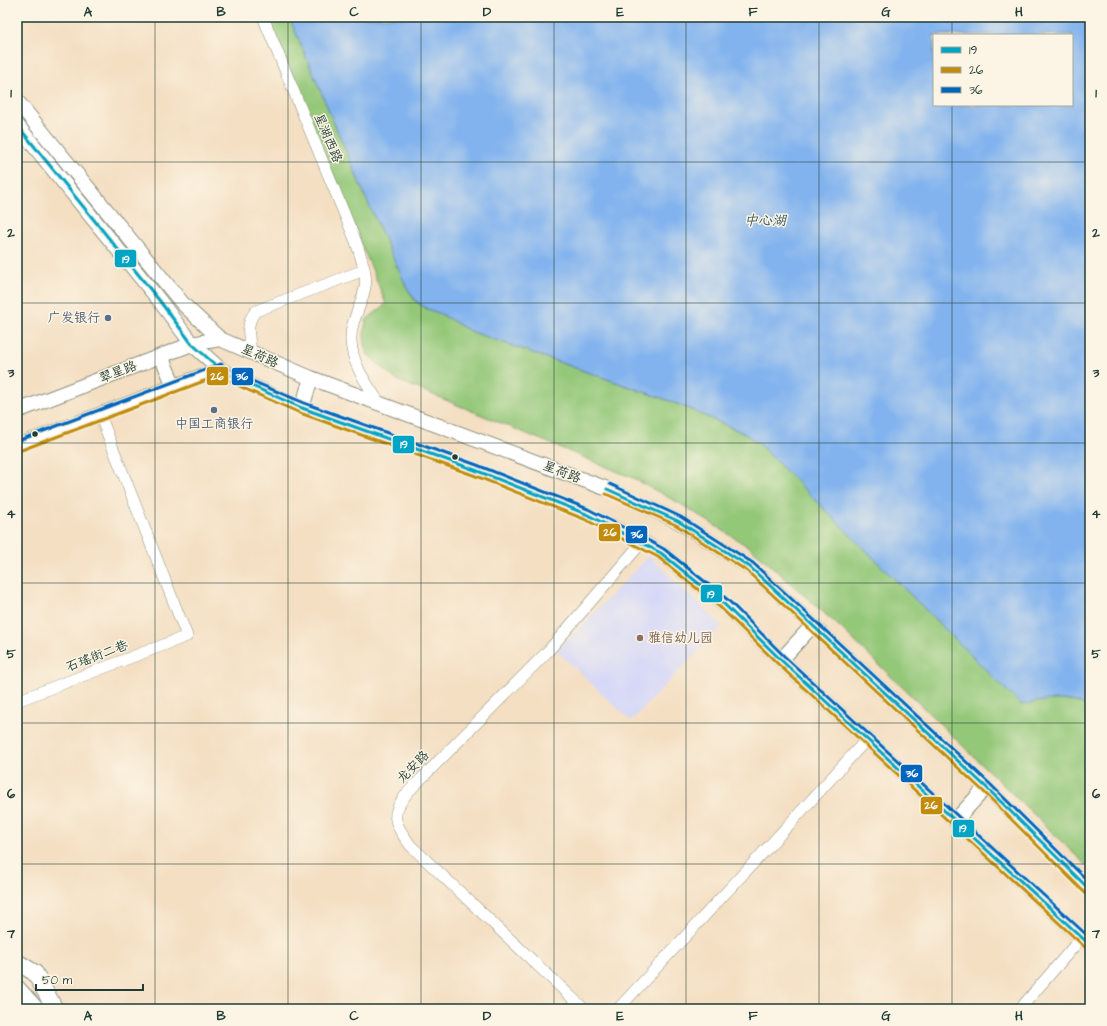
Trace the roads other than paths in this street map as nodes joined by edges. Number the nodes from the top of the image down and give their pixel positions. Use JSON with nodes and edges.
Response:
{"nodes":[{"id":1,"x":263,"y":17,"type":"edge"},
{"id":2,"x":17,"y":101,"type":"edge"},
{"id":3,"x":17,"y":125,"type":"edge"},
{"id":4,"x":364,"y":270,"type":"junction"},
{"id":5,"x":220,"y":338,"type":"junction"},
{"id":6,"x":192,"y":344,"type":"junction"},
{"id":7,"x":251,"y":352,"type":"junction"},
{"id":8,"x":161,"y":356,"type":"junction"},
{"id":9,"x":220,"y":369,"type":"junction"},
{"id":10,"x":311,"y":378,"type":"junction"},
{"id":11,"x":174,"y":386,"type":"junction"},
{"id":12,"x":380,"y":404,"type":"junction"},
{"id":13,"x":302,"y":408,"type":"junction"},
{"id":14,"x":17,"y":410,"type":"edge"},
{"id":15,"x":100,"y":414,"type":"junction"},
{"id":16,"x":17,"y":446,"type":"edge"},
{"id":17,"x":642,"y":542,"type":"junction"},
{"id":18,"x":812,"y":626,"type":"junction"},
{"id":19,"x":781,"y":660,"type":"junction"},
{"id":20,"x":17,"y":701,"type":"edge"},
{"id":21,"x":867,"y":739,"type":"junction"},
{"id":22,"x":986,"y":787,"type":"junction"},
{"id":23,"x":955,"y":821,"type":"junction"},
{"id":24,"x":1090,"y":890,"type":"edge"},
{"id":25,"x":1086,"y":941,"type":"edge"},
{"id":26,"x":17,"y":962,"type":"edge"},
{"id":27,"x":18,"y":989,"type":"edge"},
{"id":28,"x":36,"y":1009,"type":"edge"},
{"id":29,"x":55,"y":1009,"type":"edge"},
{"id":30,"x":584,"y":1009,"type":"edge"},
{"id":31,"x":618,"y":1009,"type":"edge"},
{"id":32,"x":1020,"y":1009,"type":"edge"}],
"edges":[{"from":1,"to":4,"type":"street","name":"星湖西路"},
{"from":2,"to":5,"type":"street","name":"星荷路"},
{"from":3,"to":6,"type":"street"},
{"from":4,"to":7,"type":"street"},
{"from":4,"to":12,"type":"street","name":"星湖西路"},
{"from":5,"to":6,"type":"street","name":"翠星路"},
{"from":5,"to":7,"type":"street","name":"星荷路"},
{"from":6,"to":8,"type":"street","name":"翠星路"},
{"from":6,"to":9,"type":"street"},
{"from":7,"to":10,"type":"street","name":"星荷路"},
{"from":8,"to":11,"type":"street"},
{"from":8,"to":14,"type":"street","name":"翠星路"},
{"from":9,"to":11,"type":"street"},
{"from":9,"to":13,"type":"street"},
{"from":10,"to":12,"type":"street","name":"星荷路"},
{"from":10,"to":13,"type":"street"},
{"from":11,"to":15,"type":"street"},
{"from":12,"to":18,"type":"street","name":"星荷路"},
{"from":13,"to":17,"type":"street"},
{"from":15,"to":16,"type":"street"},
{"from":15,"to":20,"type":"street","name":"石瑶街二巷"},
{"from":17,"to":19,"type":"street"},
{"from":17,"to":30,"type":"street","name":"龙安路"},
{"from":18,"to":19,"type":"street"},
{"from":18,"to":22,"type":"street","name":"星荷路"},
{"from":19,"to":21,"type":"street"},
{"from":21,"to":23,"type":"street"},
{"from":21,"to":31,"type":"street"},
{"from":22,"to":23,"type":"street"},
{"from":22,"to":24,"type":"street","name":"星荷路"},
{"from":23,"to":25,"type":"street"},
{"from":25,"to":32,"type":"street"},
{"from":26,"to":29,"type":"main road"},
{"from":27,"to":28,"type":"main road"}]}
